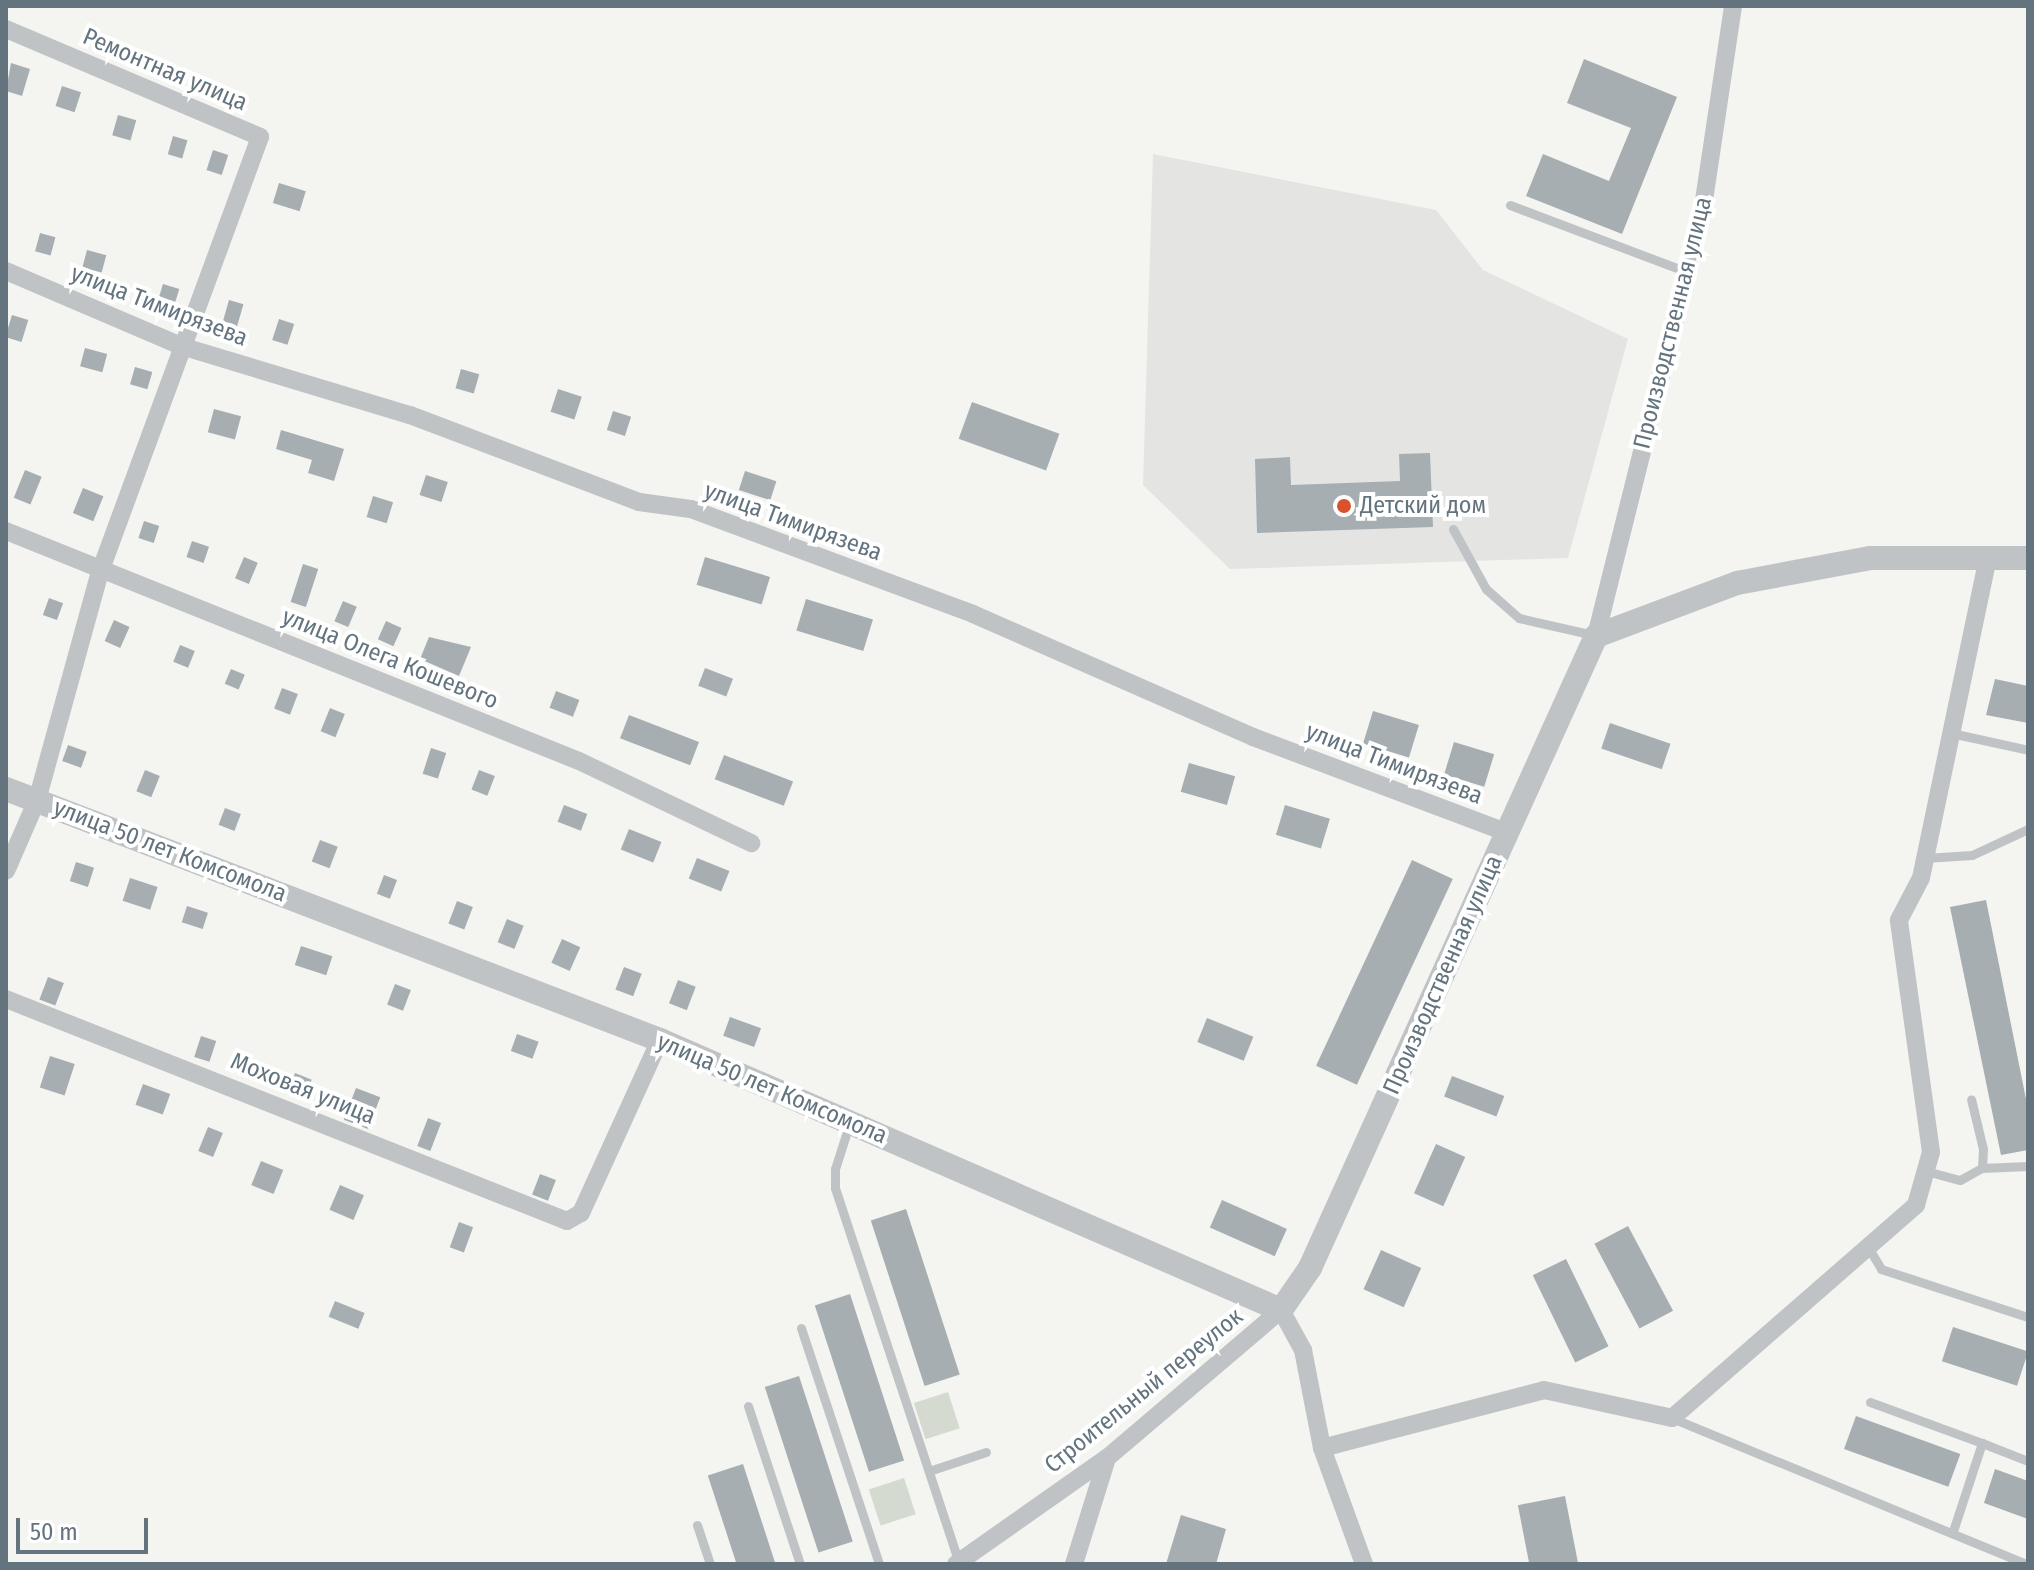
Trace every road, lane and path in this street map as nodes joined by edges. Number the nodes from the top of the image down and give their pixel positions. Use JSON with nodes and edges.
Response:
{"nodes":[{"id":1,"x":1733,"y":6,"type":"edge"},
{"id":2,"x":6,"y":29,"type":"edge"},
{"id":3,"x":1510,"y":205,"type":"dead end"},
{"id":4,"x":6,"y":271,"type":"edge"},
{"id":5,"x":1687,"y":272,"type":"junction"},
{"id":6,"x":181,"y":346,"type":"junction"},
{"id":7,"x":1453,"y":529,"type":"dead end"},
{"id":8,"x":6,"y":531,"type":"edge"},
{"id":9,"x":2028,"y":558,"type":"edge"},
{"id":10,"x":1987,"y":561,"type":"junction"},
{"id":11,"x":101,"y":568,"type":"junction"},
{"id":12,"x":1596,"y":636,"type":"junction"},
{"id":13,"x":1951,"y":733,"type":"junction"},
{"id":14,"x":2028,"y":750,"type":"edge"},
{"id":15,"x":6,"y":789,"type":"edge"},
{"id":16,"x":37,"y":800,"type":"junction"},
{"id":17,"x":2028,"y":829,"type":"edge"},
{"id":18,"x":1508,"y":833,"type":"junction"},
{"id":19,"x":751,"y":843,"type":"dead end"},
{"id":20,"x":1925,"y":858,"type":"junction"},
{"id":21,"x":6,"y":871,"type":"edge"},
{"id":22,"x":6,"y":999,"type":"edge"},
{"id":23,"x":660,"y":1040,"type":"junction"},
{"id":24,"x":1971,"y":1099,"type":"dead end"},
{"id":25,"x":850,"y":1123,"type":"junction"},
{"id":26,"x":2028,"y":1166,"type":"edge"},
{"id":27,"x":1982,"y":1168,"type":"junction"},
{"id":28,"x":1926,"y":1171,"type":"junction"},
{"id":29,"x":1868,"y":1247,"type":"junction"},
{"id":30,"x":1281,"y":1310,"type":"junction"},
{"id":31,"x":2028,"y":1317,"type":"edge"},
{"id":32,"x":801,"y":1328,"type":"dead end"},
{"id":33,"x":1870,"y":1402,"type":"dead end"},
{"id":34,"x":748,"y":1406,"type":"dead end"},
{"id":35,"x":1672,"y":1418,"type":"junction"},
{"id":36,"x":1982,"y":1443,"type":"junction"},
{"id":37,"x":1322,"y":1448,"type":"junction"},
{"id":38,"x":986,"y":1452,"type":"dead end"},
{"id":39,"x":1107,"y":1458,"type":"junction"},
{"id":40,"x":2028,"y":1461,"type":"edge"},
{"id":41,"x":929,"y":1471,"type":"junction"},
{"id":42,"x":697,"y":1525,"type":"dead end"},
{"id":43,"x":1953,"y":1531,"type":"junction"},
{"id":44,"x":958,"y":1563,"type":"edge"},
{"id":45,"x":710,"y":1564,"type":"edge"},
{"id":46,"x":800,"y":1564,"type":"edge"},
{"id":47,"x":879,"y":1564,"type":"edge"},
{"id":48,"x":1074,"y":1564,"type":"edge"},
{"id":49,"x":1364,"y":1564,"type":"edge"},
{"id":50,"x":2026,"y":1564,"type":"edge"}],
"edges":[{"from":1,"to":5,"type":"street","name":"Производственная улица"},
{"from":2,"to":6,"type":"street","name":"Ремонтная улица"},
{"from":3,"to":5,"type":"lane"},
{"from":4,"to":6,"type":"street","name":"улица Тимирязева"},
{"from":5,"to":12,"type":"street","name":"Производственная улица"},
{"from":6,"to":11,"type":"street"},
{"from":6,"to":18,"type":"street","name":"улица Тимирязева"},
{"from":7,"to":12,"type":"lane"},
{"from":8,"to":11,"type":"street","name":"улица Олега Кошевого"},
{"from":9,"to":10,"type":"street"},
{"from":10,"to":12,"type":"street"},
{"from":10,"to":13,"type":"street"},
{"from":11,"to":16,"type":"street"},
{"from":11,"to":19,"type":"street","name":"улица Олега Кошевого"},
{"from":12,"to":18,"type":"street","name":"Производственная улица"},
{"from":13,"to":14,"type":"lane"},
{"from":13,"to":20,"type":"street"},
{"from":15,"to":16,"type":"street","name":"улица 50 лет Комсомола"},
{"from":16,"to":21,"type":"street"},
{"from":16,"to":23,"type":"street","name":"улица 50 лет Комсомола"},
{"from":17,"to":20,"type":"lane"},
{"from":18,"to":30,"type":"street","name":"Производственная улица"},
{"from":20,"to":28,"type":"street"},
{"from":22,"to":23,"type":"street","name":"Моховая улица"},
{"from":23,"to":25,"type":"street","name":"улица 50 лет Комсомола"},
{"from":24,"to":27,"type":"lane"},
{"from":25,"to":30,"type":"street","name":"улица 50 лет Комсомола"},
{"from":25,"to":41,"type":"lane"},
{"from":26,"to":27,"type":"lane"},
{"from":27,"to":28,"type":"lane"},
{"from":28,"to":29,"type":"street"},
{"from":29,"to":31,"type":"lane"},
{"from":29,"to":35,"type":"street"},
{"from":30,"to":37,"type":"street"},
{"from":30,"to":39,"type":"street","name":"Строительный переулок"},
{"from":32,"to":47,"type":"lane"},
{"from":33,"to":36,"type":"lane"},
{"from":34,"to":46,"type":"lane"},
{"from":35,"to":37,"type":"street"},
{"from":35,"to":43,"type":"lane"},
{"from":36,"to":40,"type":"lane"},
{"from":36,"to":43,"type":"lane"},
{"from":37,"to":49,"type":"street"},
{"from":38,"to":41,"type":"lane"},
{"from":39,"to":44,"type":"street","name":"Строительный переулок"},
{"from":39,"to":48,"type":"street"},
{"from":41,"to":44,"type":"lane"},
{"from":42,"to":45,"type":"lane"},
{"from":43,"to":50,"type":"lane"}]}
